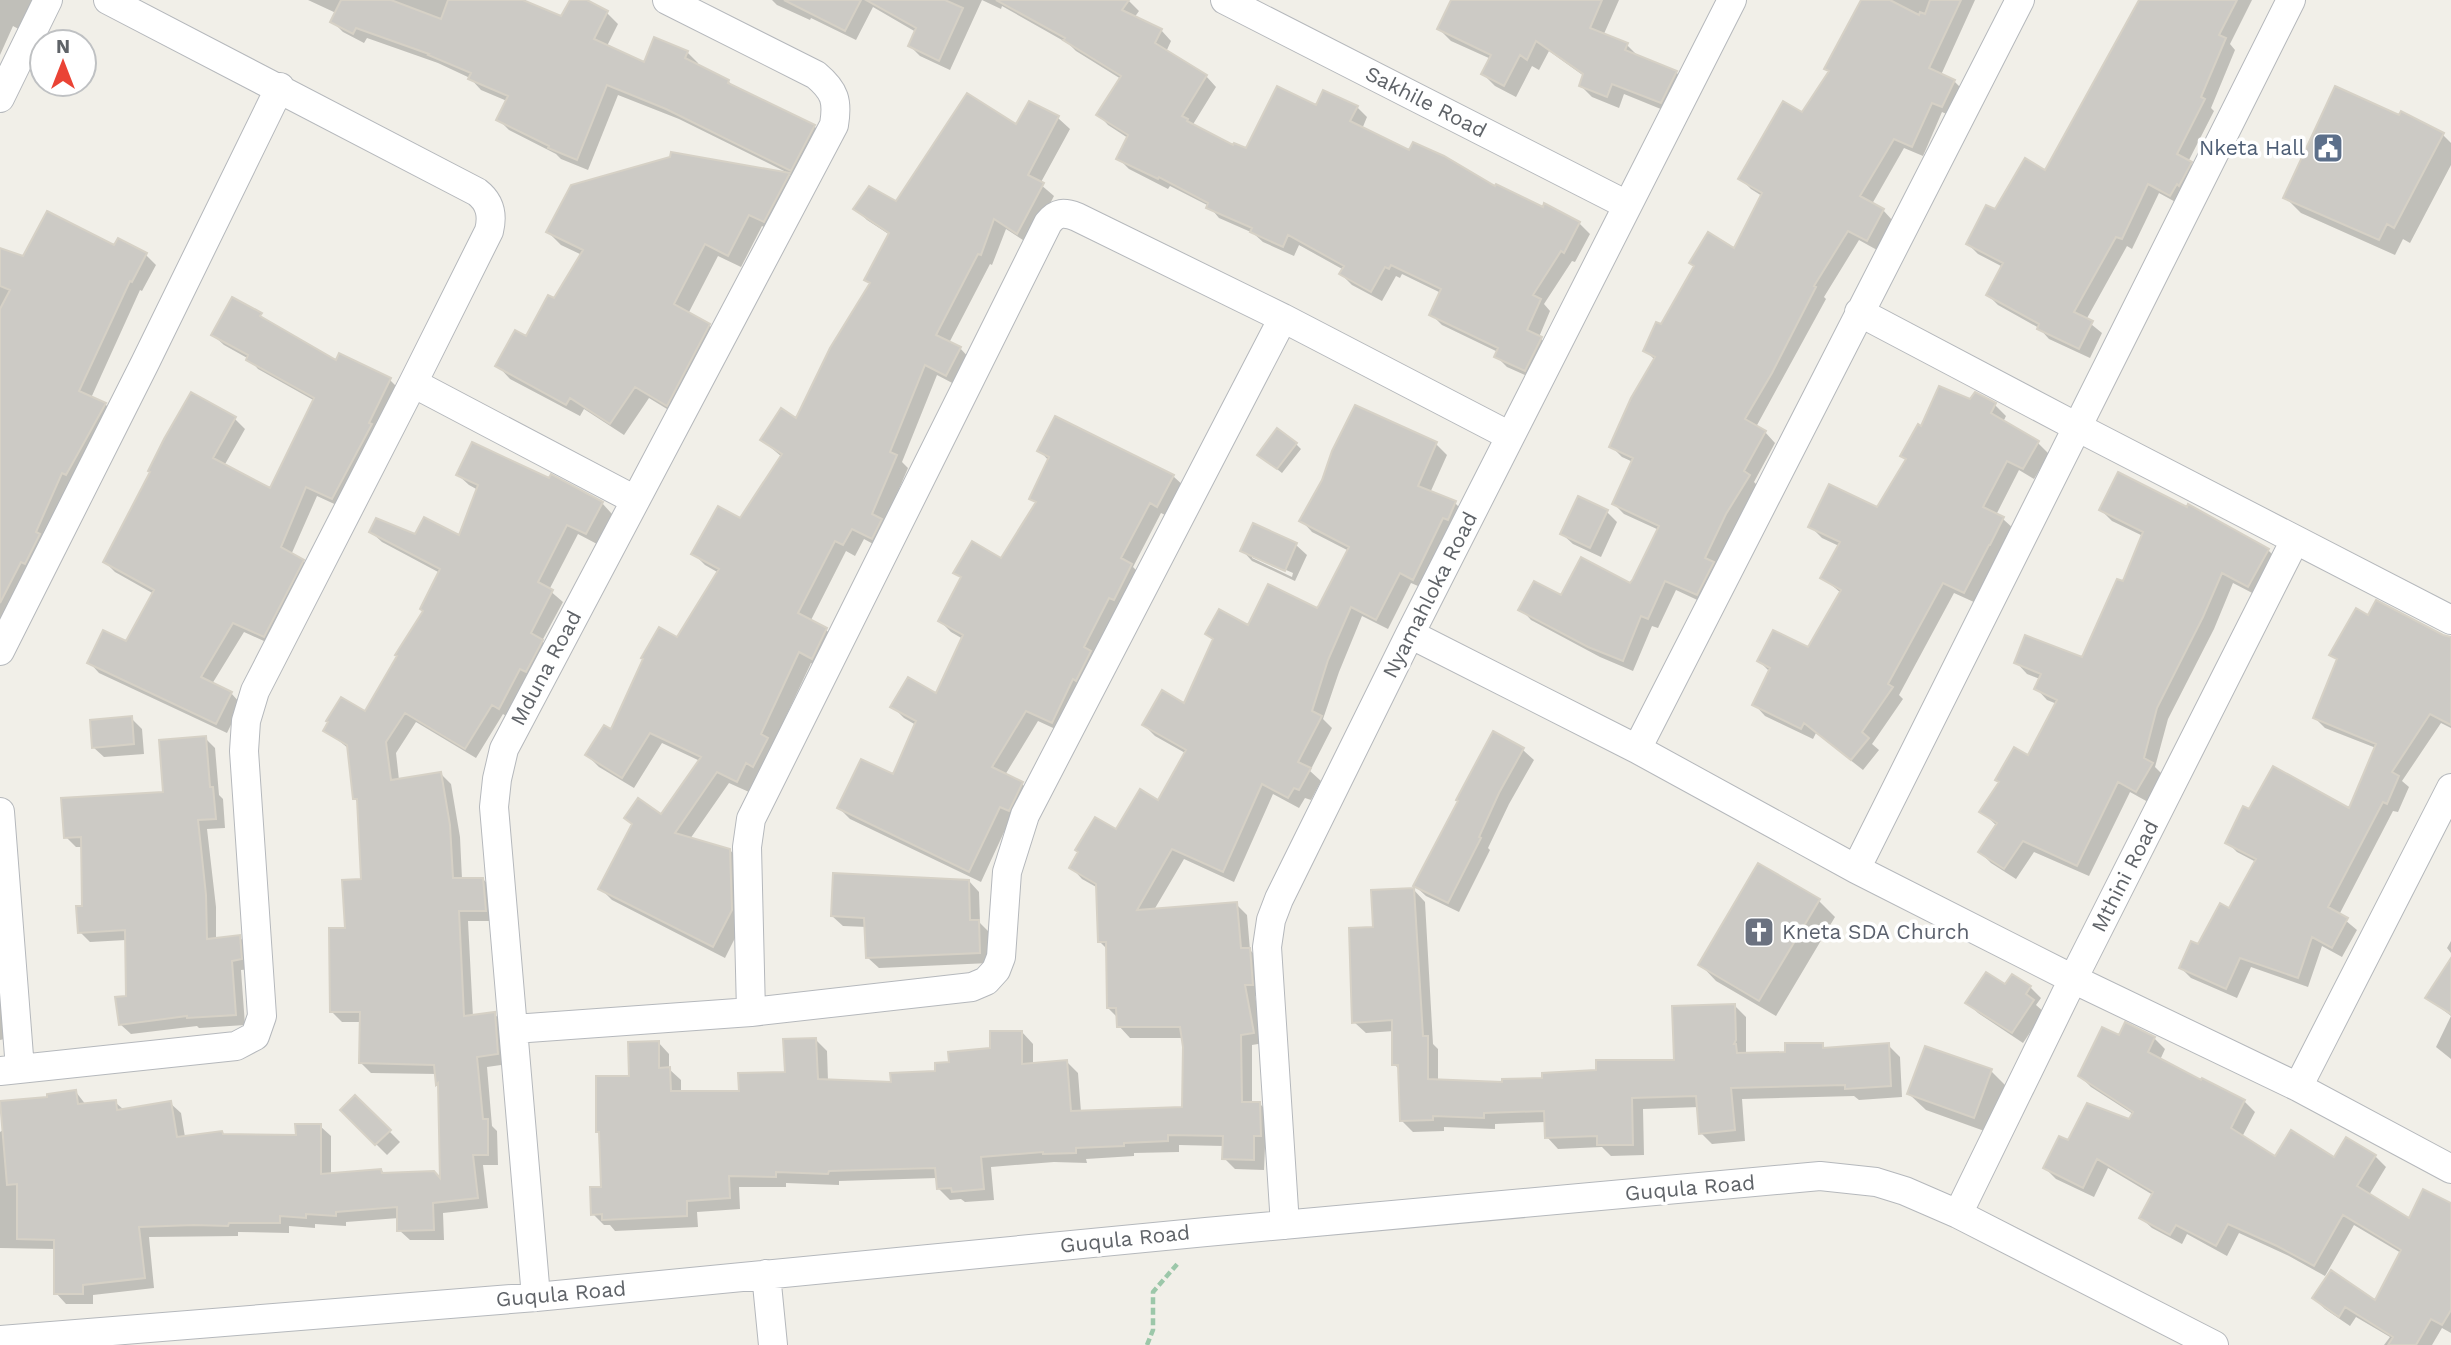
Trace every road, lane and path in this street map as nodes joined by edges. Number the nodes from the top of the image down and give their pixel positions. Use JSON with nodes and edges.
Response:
{"nodes":[{"id":1,"x":48,"y":0,"type":"edge"},
{"id":2,"x":108,"y":0,"type":"edge"},
{"id":3,"x":667,"y":0,"type":"edge"},
{"id":4,"x":1225,"y":0,"type":"edge"},
{"id":5,"x":1732,"y":0,"type":"edge"},
{"id":6,"x":2021,"y":0,"type":"edge"},
{"id":7,"x":2291,"y":0,"type":"edge"},
{"id":8,"x":280,"y":87,"type":"junction"},
{"id":9,"x":0,"y":98,"type":"edge"},
{"id":10,"x":1627,"y":205,"type":"junction"},
{"id":11,"x":1859,"y":312,"type":"junction"},
{"id":12,"x":1283,"y":318,"type":"junction"},
{"id":13,"x":413,"y":383,"type":"junction"},
{"id":14,"x":2077,"y":428,"type":"junction"},
{"id":15,"x":1510,"y":436,"type":"junction"},
{"id":16,"x":635,"y":500,"type":"junction"},
{"id":17,"x":2295,"y":540,"type":"junction"},
{"id":18,"x":2451,"y":620,"type":"edge"},
{"id":19,"x":1410,"y":634,"type":"junction"},
{"id":20,"x":0,"y":651,"type":"edge"},
{"id":21,"x":1637,"y":749,"type":"junction"},
{"id":22,"x":2451,"y":788,"type":"edge"},
{"id":23,"x":0,"y":812,"type":"edge"},
{"id":24,"x":1856,"y":869,"type":"junction"},
{"id":25,"x":2073,"y":979,"type":"junction"},
{"id":26,"x":751,"y":1012,"type":"junction"},
{"id":27,"x":514,"y":1029,"type":"junction"},
{"id":28,"x":10,"y":1070,"type":"edge"},
{"id":29,"x":2298,"y":1087,"type":"junction"},
{"id":30,"x":2451,"y":1169,"type":"edge"},
{"id":31,"x":1958,"y":1214,"type":"junction"},
{"id":32,"x":1285,"y":1225,"type":"junction"},
{"id":33,"x":1206,"y":1231,"type":"junction"},
{"id":34,"x":766,"y":1274,"type":"junction"},
{"id":35,"x":536,"y":1297,"type":"junction"},
{"id":36,"x":78,"y":1339,"type":"edge"},
{"id":37,"x":0,"y":1340,"type":"edge"},
{"id":38,"x":773,"y":1345,"type":"edge"},
{"id":39,"x":1147,"y":1345,"type":"edge"},
{"id":40,"x":2214,"y":1345,"type":"edge"}],
"edges":[{"from":1,"to":9,"type":"street"},
{"from":2,"to":8,"type":"street"},
{"from":3,"to":16,"type":"street","name":"Mduna Road"},
{"from":4,"to":10,"type":"street","name":"Sakhile Road"},
{"from":5,"to":10,"type":"street","name":"Nyamahloka Road"},
{"from":6,"to":11,"type":"street"},
{"from":7,"to":14,"type":"street"},
{"from":8,"to":13,"type":"street"},
{"from":8,"to":20,"type":"street"},
{"from":10,"to":15,"type":"street","name":"Nyamahloka Road"},
{"from":11,"to":14,"type":"street"},
{"from":11,"to":21,"type":"street"},
{"from":12,"to":15,"type":"street"},
{"from":12,"to":26,"type":"street"},
{"from":12,"to":26,"type":"street"},
{"from":13,"to":16,"type":"street"},
{"from":13,"to":28,"type":"street"},
{"from":14,"to":17,"type":"street"},
{"from":14,"to":24,"type":"street"},
{"from":15,"to":19,"type":"street","name":"Nyamahloka Road"},
{"from":16,"to":27,"type":"street","name":"Mduna Road"},
{"from":17,"to":18,"type":"street"},
{"from":17,"to":25,"type":"street","name":"Mthini Road"},
{"from":19,"to":21,"type":"street"},
{"from":19,"to":32,"type":"street","name":"Nyamahloka Road"},
{"from":21,"to":24,"type":"street"},
{"from":22,"to":29,"type":"street"},
{"from":23,"to":28,"type":"street"},
{"from":24,"to":25,"type":"street"},
{"from":25,"to":29,"type":"street"},
{"from":25,"to":31,"type":"street","name":"Mthini Road"},
{"from":26,"to":27,"type":"street"},
{"from":27,"to":35,"type":"street","name":"Mduna Road"},
{"from":29,"to":30,"type":"street"},
{"from":31,"to":32,"type":"street","name":"Guqula Road"},
{"from":31,"to":40,"type":"street","name":"Guqula Road"},
{"from":32,"to":33,"type":"street","name":"Guqula Road"},
{"from":33,"to":34,"type":"street","name":"Guqula Road"},
{"from":33,"to":39,"type":"path"},
{"from":34,"to":35,"type":"street","name":"Guqula Road"},
{"from":34,"to":38,"type":"street"},
{"from":35,"to":36,"type":"street","name":"Guqula Road"},
{"from":36,"to":37,"type":"street","name":"Guqula Road"}]}
